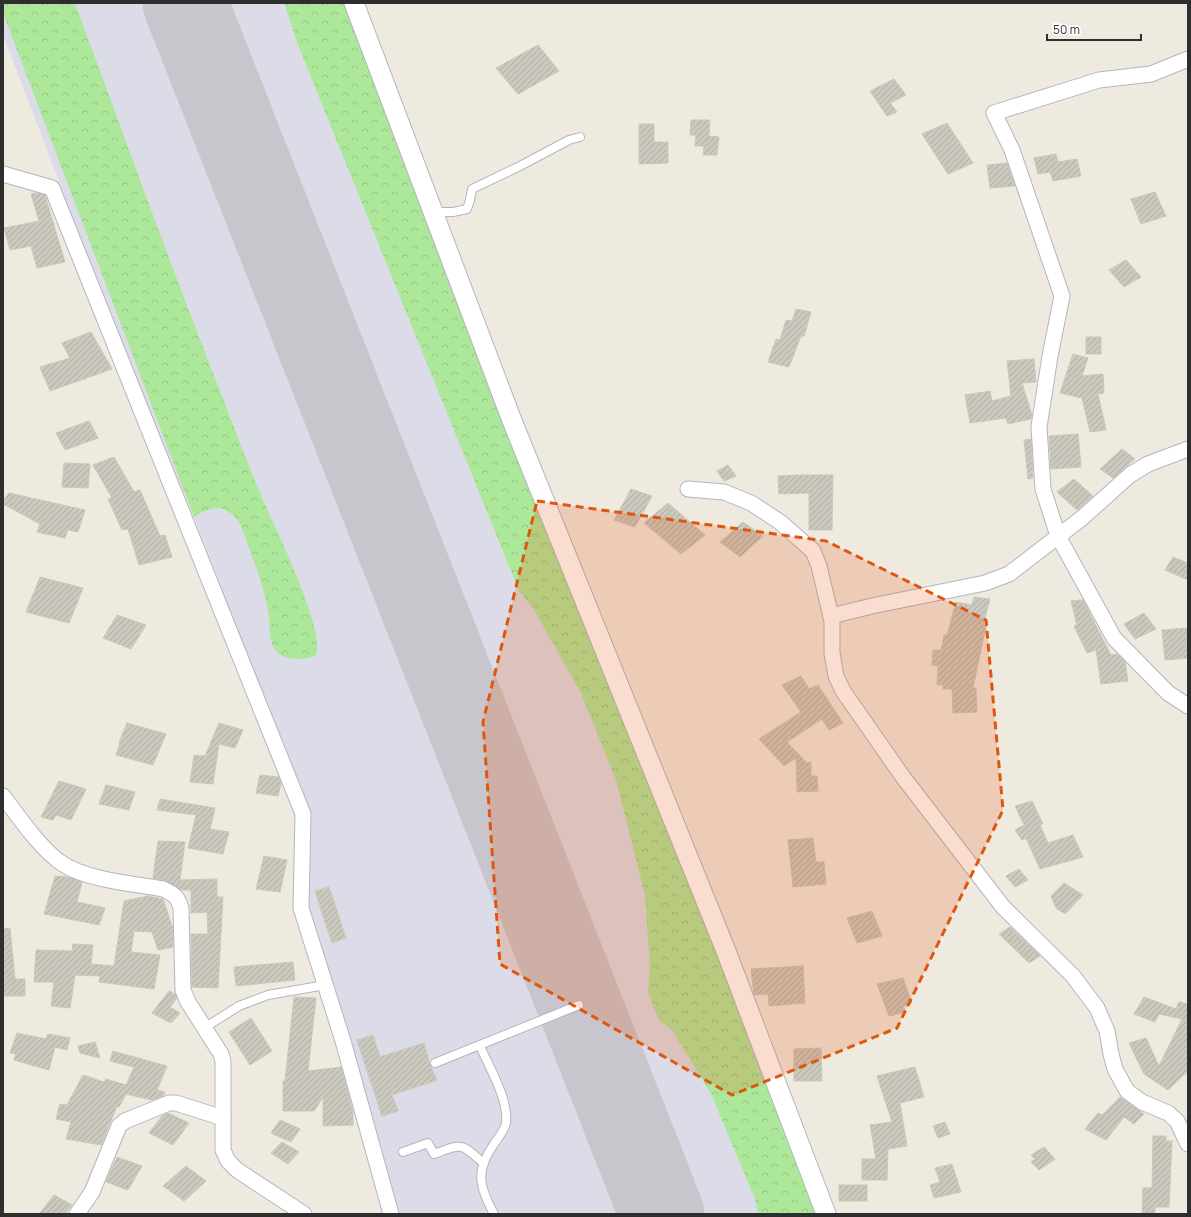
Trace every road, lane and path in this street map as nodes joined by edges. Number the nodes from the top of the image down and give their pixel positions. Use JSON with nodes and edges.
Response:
{"nodes":[{"id":1,"x":354,"y":3,"type":"edge"},
{"id":2,"x":1188,"y":59,"type":"edge"},
{"id":3,"x":580,"y":137,"type":"dead end"},
{"id":4,"x":3,"y":174,"type":"edge"},
{"id":5,"x":434,"y":212,"type":"junction"},
{"id":6,"x":1188,"y":449,"type":"edge"},
{"id":7,"x":688,"y":489,"type":"dead end"},
{"id":8,"x":1058,"y":536,"type":"junction"},
{"id":9,"x":830,"y":616,"type":"junction"},
{"id":10,"x":1188,"y":706,"type":"edge"},
{"id":11,"x":3,"y":796,"type":"edge"},
{"id":12,"x":325,"y":985,"type":"junction"},
{"id":13,"x":579,"y":1005,"type":"dead end"},
{"id":14,"x":204,"y":1028,"type":"junction"},
{"id":15,"x":480,"y":1046,"type":"junction"},
{"id":16,"x":435,"y":1063,"type":"dead end"},
{"id":17,"x":223,"y":1118,"type":"junction"},
{"id":18,"x":1188,"y":1144,"type":"edge"},
{"id":19,"x":402,"y":1152,"type":"dead end"},
{"id":20,"x":483,"y":1162,"type":"junction"},
{"id":21,"x":77,"y":1214,"type":"edge"},
{"id":22,"x":304,"y":1214,"type":"edge"},
{"id":23,"x":391,"y":1214,"type":"edge"},
{"id":24,"x":494,"y":1214,"type":"edge"},
{"id":25,"x":826,"y":1214,"type":"edge"}],
"edges":[{"from":1,"to":5,"type":"street"},
{"from":2,"to":8,"type":"street"},
{"from":3,"to":5,"type":"lane"},
{"from":4,"to":12,"type":"street"},
{"from":5,"to":25,"type":"street"},
{"from":6,"to":8,"type":"street"},
{"from":7,"to":9,"type":"street"},
{"from":8,"to":9,"type":"street"},
{"from":8,"to":10,"type":"street"},
{"from":9,"to":18,"type":"street"},
{"from":11,"to":14,"type":"street"},
{"from":12,"to":14,"type":"lane"},
{"from":12,"to":23,"type":"street"},
{"from":13,"to":15,"type":"lane"},
{"from":14,"to":17,"type":"street"},
{"from":15,"to":16,"type":"lane"},
{"from":15,"to":20,"type":"lane"},
{"from":17,"to":21,"type":"street"},
{"from":17,"to":22,"type":"street"},
{"from":19,"to":20,"type":"lane"},
{"from":20,"to":24,"type":"lane"}]}
